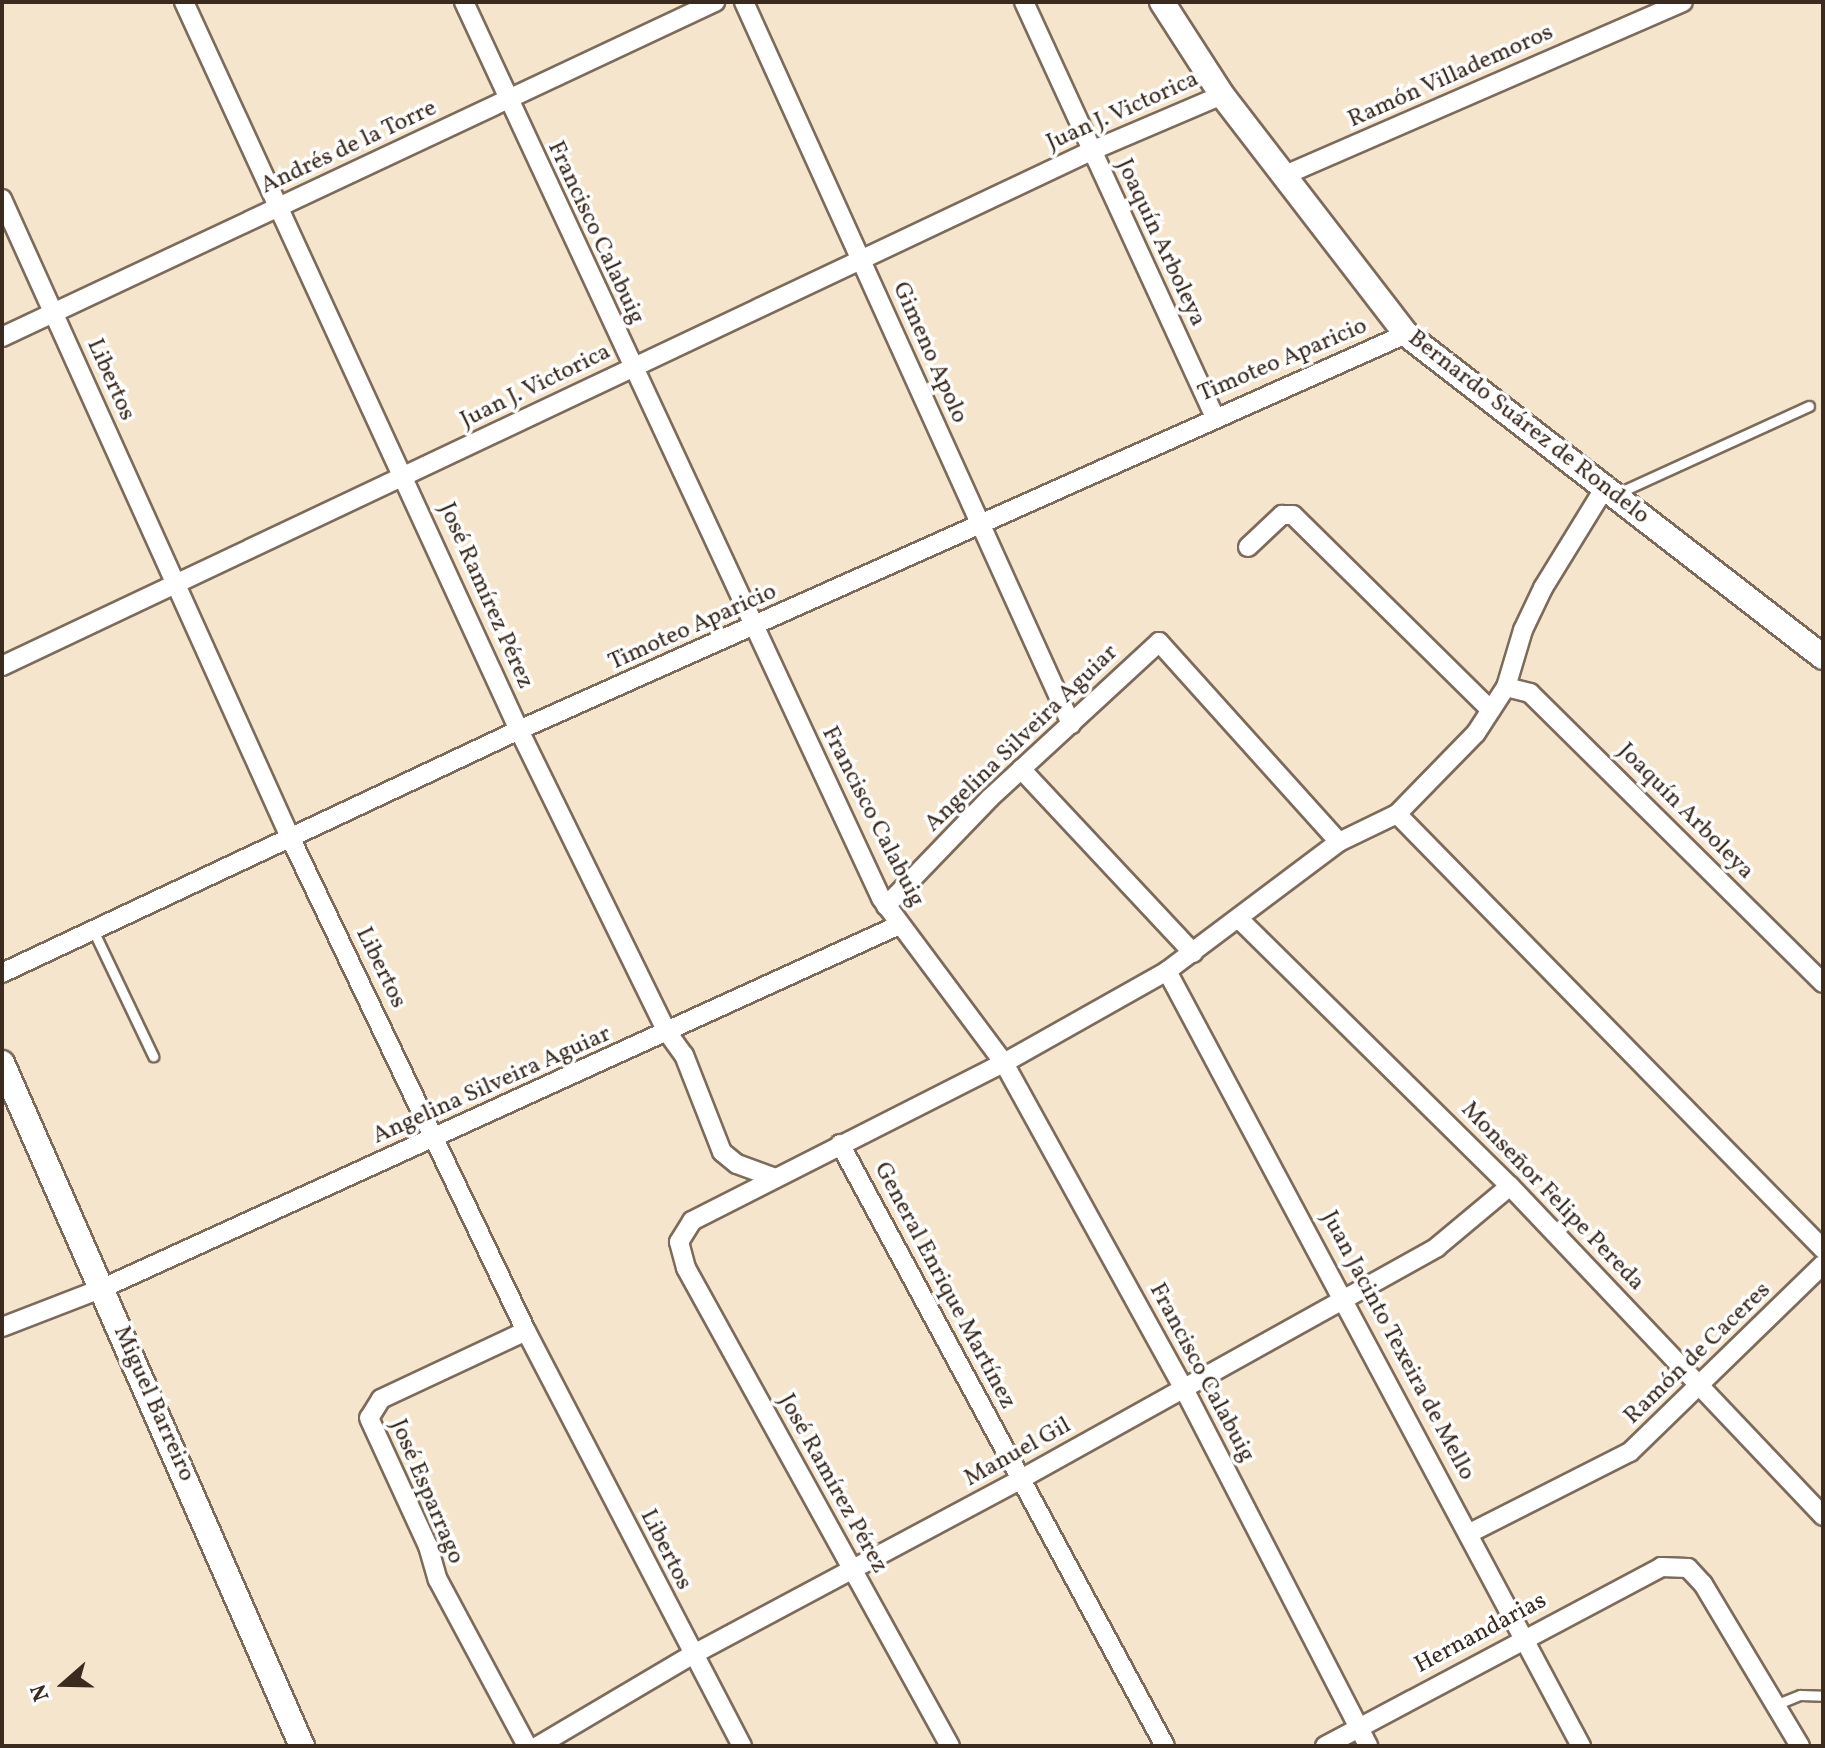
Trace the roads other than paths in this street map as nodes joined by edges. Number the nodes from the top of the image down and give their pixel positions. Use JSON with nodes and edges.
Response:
{"nodes":[{"id":1,"x":184,"y":2,"type":"edge"},
{"id":2,"x":464,"y":2,"type":"edge"},
{"id":3,"x":715,"y":2,"type":"edge"},
{"id":4,"x":744,"y":2,"type":"edge"},
{"id":5,"x":1024,"y":2,"type":"edge"},
{"id":6,"x":1162,"y":2,"type":"edge"},
{"id":7,"x":1683,"y":2,"type":"edge"},
{"id":8,"x":1222,"y":95,"type":"junction"},
{"id":9,"x":508,"y":101,"type":"junction"},
{"id":10,"x":1091,"y":151,"type":"junction"},
{"id":11,"x":1283,"y":176,"type":"junction"},
{"id":12,"x":2,"y":199,"type":"edge"},
{"id":13,"x":278,"y":207,"type":"junction"},
{"id":14,"x":861,"y":260,"type":"junction"},
{"id":15,"x":53,"y":312,"type":"junction"},
{"id":16,"x":1406,"y":334,"type":"junction"},
{"id":17,"x":2,"y":337,"type":"edge"},
{"id":18,"x":631,"y":369,"type":"junction"},
{"id":19,"x":1809,"y":406,"type":"dead end"},
{"id":20,"x":1214,"y":416,"type":"junction"},
{"id":21,"x":405,"y":476,"type":"junction"},
{"id":22,"x":1609,"y":492,"type":"junction"},
{"id":23,"x":980,"y":525,"type":"junction"},
{"id":24,"x":1248,"y":547,"type":"dead end"},
{"id":25,"x":174,"y":585,"type":"junction"},
{"id":26,"x":754,"y":627,"type":"junction"},
{"id":27,"x":1823,"y":657,"type":"edge"},
{"id":28,"x":2,"y":666,"type":"edge"},
{"id":29,"x":1506,"y":687,"type":"junction"},
{"id":30,"x":1490,"y":709,"type":"junction"},
{"id":31,"x":1071,"y":724,"type":"junction"},
{"id":32,"x":519,"y":730,"type":"junction"},
{"id":33,"x":1021,"y":769,"type":"junction"},
{"id":34,"x":1397,"y":814,"type":"junction"},
{"id":35,"x":290,"y":837,"type":"junction"},
{"id":36,"x":1339,"y":842,"type":"junction"},
{"id":37,"x":886,"y":906,"type":"junction"},
{"id":38,"x":1239,"y":919,"type":"junction"},
{"id":39,"x":899,"y":925,"type":"junction"},
{"id":40,"x":93,"y":930,"type":"junction"},
{"id":41,"x":1193,"y":953,"type":"junction"},
{"id":42,"x":1167,"y":971,"type":"junction"},
{"id":43,"x":2,"y":973,"type":"edge"},
{"id":44,"x":1823,"y":983,"type":"edge"},
{"id":45,"x":667,"y":1032,"type":"junction"},
{"id":46,"x":153,"y":1056,"type":"dead end"},
{"id":47,"x":2,"y":1063,"type":"edge"},
{"id":48,"x":1004,"y":1063,"type":"junction"},
{"id":49,"x":436,"y":1138,"type":"junction"},
{"id":50,"x":840,"y":1144,"type":"junction"},
{"id":51,"x":775,"y":1178,"type":"junction"},
{"id":52,"x":1510,"y":1186,"type":"junction"},
{"id":53,"x":1823,"y":1249,"type":"edge"},
{"id":54,"x":1823,"y":1264,"type":"edge"},
{"id":55,"x":103,"y":1288,"type":"junction"},
{"id":56,"x":1345,"y":1297,"type":"junction"},
{"id":57,"x":2,"y":1327,"type":"edge"},
{"id":58,"x":526,"y":1331,"type":"junction"},
{"id":59,"x":1702,"y":1385,"type":"junction"},
{"id":60,"x":1184,"y":1389,"type":"junction"},
{"id":61,"x":1021,"y":1479,"type":"junction"},
{"id":62,"x":1823,"y":1516,"type":"edge"},
{"id":63,"x":1470,"y":1533,"type":"junction"},
{"id":64,"x":852,"y":1570,"type":"junction"},
{"id":65,"x":1523,"y":1639,"type":"junction"},
{"id":66,"x":692,"y":1655,"type":"junction"},
{"id":67,"x":1823,"y":1696,"type":"edge"},
{"id":68,"x":1775,"y":1705,"type":"junction"},
{"id":69,"x":1358,"y":1728,"type":"junction"},
{"id":70,"x":302,"y":1746,"type":"edge"},
{"id":71,"x":527,"y":1746,"type":"edge"},
{"id":72,"x":538,"y":1746,"type":"edge"},
{"id":73,"x":742,"y":1746,"type":"edge"},
{"id":74,"x":950,"y":1746,"type":"edge"},
{"id":75,"x":1165,"y":1746,"type":"edge"},
{"id":76,"x":1325,"y":1746,"type":"edge"},
{"id":77,"x":1368,"y":1746,"type":"edge"},
{"id":78,"x":1581,"y":1746,"type":"edge"},
{"id":79,"x":1800,"y":1746,"type":"edge"}],
"edges":[{"from":1,"to":13,"type":"street","name":"José Ramírez Pérez"},
{"from":2,"to":9,"type":"street","name":"Francisco Calabuig"},
{"from":3,"to":9,"type":"street","name":"Andrés de la Torre"},
{"from":4,"to":14,"type":"street","name":"Gimeno Apolo"},
{"from":5,"to":10,"type":"street","name":"Joaquín Arboleya"},
{"from":6,"to":8,"type":"street","name":"Bernardo Suárez de Rondelo"},
{"from":7,"to":11,"type":"street","name":"Ramón Villademoros"},
{"from":8,"to":10,"type":"street","name":"Juan J. Victorica"},
{"from":8,"to":11,"type":"street","name":"Bernardo Suárez de Rondelo"},
{"from":9,"to":13,"type":"street","name":"Andrés de la Torre"},
{"from":9,"to":18,"type":"street","name":"Francisco Calabuig"},
{"from":10,"to":14,"type":"street","name":"Juan J. Victorica"},
{"from":10,"to":20,"type":"street","name":"Joaquín Arboleya"},
{"from":11,"to":16,"type":"street","name":"Bernardo Suárez de Rondelo"},
{"from":12,"to":15,"type":"street","name":"Libertos"},
{"from":13,"to":15,"type":"street","name":"Andrés de la Torre"},
{"from":13,"to":21,"type":"street","name":"José Ramírez Pérez"},
{"from":14,"to":18,"type":"street","name":"Juan J. Victorica"},
{"from":14,"to":23,"type":"street","name":"Gimeno Apolo"},
{"from":15,"to":17,"type":"street","name":"Andrés de la Torre"},
{"from":15,"to":25,"type":"street","name":"Libertos"},
{"from":16,"to":20,"type":"street","name":"Timoteo Aparicio"},
{"from":16,"to":22,"type":"street","name":"Bernardo Suárez de Rondelo"},
{"from":18,"to":21,"type":"street","name":"Juan J. Victorica"},
{"from":18,"to":26,"type":"street","name":"Francisco Calabuig"},
{"from":19,"to":22,"type":"lane"},
{"from":20,"to":23,"type":"street","name":"Timoteo Aparicio"},
{"from":21,"to":25,"type":"street","name":"Juan J. Victorica"},
{"from":21,"to":32,"type":"street","name":"José Ramírez Pérez"},
{"from":22,"to":27,"type":"street","name":"Bernardo Suárez de Rondelo"},
{"from":22,"to":29,"type":"street"},
{"from":23,"to":26,"type":"street","name":"Timoteo Aparicio"},
{"from":23,"to":31,"type":"street","name":"Gimeno Apolo"},
{"from":24,"to":30,"type":"street"},
{"from":25,"to":28,"type":"street","name":"Juan J. Victorica"},
{"from":25,"to":35,"type":"street","name":"Libertos"},
{"from":26,"to":32,"type":"street","name":"Timoteo Aparicio"},
{"from":26,"to":37,"type":"street","name":"Francisco Calabuig"},
{"from":29,"to":30,"type":"street"},
{"from":29,"to":44,"type":"street","name":"Joaquín Arboleya"},
{"from":30,"to":34,"type":"street"},
{"from":31,"to":33,"type":"street","name":"Angelina Silveira Aguiar"},
{"from":31,"to":36,"type":"street","name":"Angelina Silveira Aguiar"},
{"from":32,"to":35,"type":"street","name":"Timoteo Aparicio"},
{"from":32,"to":45,"type":"street","name":"José Ramírez Pérez"},
{"from":33,"to":37,"type":"street","name":"Angelina Silveira Aguiar"},
{"from":33,"to":41,"type":"street"},
{"from":34,"to":36,"type":"street"},
{"from":34,"to":53,"type":"street"},
{"from":35,"to":40,"type":"street","name":"Timoteo Aparicio"},
{"from":35,"to":49,"type":"street","name":"Libertos"},
{"from":36,"to":38,"type":"street"},
{"from":37,"to":39,"type":"street","name":"Francisco Calabuig"},
{"from":38,"to":41,"type":"street"},
{"from":38,"to":52,"type":"street","name":"Monseñor Felipe Pereda"},
{"from":39,"to":45,"type":"street","name":"Angelina Silveira Aguiar"},
{"from":39,"to":48,"type":"street","name":"Francisco Calabuig"},
{"from":40,"to":43,"type":"street","name":"Timoteo Aparicio"},
{"from":40,"to":46,"type":"lane"},
{"from":41,"to":42,"type":"street"},
{"from":42,"to":48,"type":"street"},
{"from":42,"to":56,"type":"street","name":"Juan Jacinto Texeira de Mello"},
{"from":45,"to":49,"type":"street","name":"Angelina Silveira Aguiar"},
{"from":45,"to":51,"type":"street","name":"José Ramírez Pérez"},
{"from":47,"to":55,"type":"street","name":"Miguel Barreiro"},
{"from":48,"to":50,"type":"street"},
{"from":48,"to":60,"type":"street","name":"Francisco Calabuig"},
{"from":49,"to":55,"type":"street","name":"Angelina Silveira Aguiar"},
{"from":49,"to":58,"type":"street","name":"Libertos"},
{"from":50,"to":51,"type":"street"},
{"from":50,"to":61,"type":"street","name":"General Enrique Martínez"},
{"from":51,"to":64,"type":"street","name":"José Ramírez Pérez"},
{"from":52,"to":56,"type":"street","name":"Manuel Gil"},
{"from":52,"to":59,"type":"street","name":"Monseñor Felipe Pereda"},
{"from":54,"to":59,"type":"street","name":"Ramón de Caceres"},
{"from":55,"to":57,"type":"street","name":"Angelina Silveira Aguiar"},
{"from":55,"to":70,"type":"street","name":"Miguel Barreiro"},
{"from":56,"to":60,"type":"street","name":"Manuel Gil"},
{"from":56,"to":63,"type":"street","name":"Juan Jacinto Texeira de Mello"},
{"from":58,"to":66,"type":"street","name":"Libertos"},
{"from":58,"to":71,"type":"street","name":"José Esparrago"},
{"from":59,"to":62,"type":"street","name":"Monseñor Felipe Pereda"},
{"from":59,"to":63,"type":"street","name":"Ramón de Caceres"},
{"from":60,"to":61,"type":"street","name":"Manuel Gil"},
{"from":60,"to":69,"type":"street","name":"Francisco Calabuig"},
{"from":61,"to":64,"type":"street","name":"Manuel Gil"},
{"from":61,"to":75,"type":"street","name":"General Enrique Martínez"},
{"from":63,"to":65,"type":"street","name":"Juan Jacinto Texeira de Mello"},
{"from":64,"to":66,"type":"street","name":"Manuel Gil"},
{"from":64,"to":74,"type":"street","name":"José Ramírez Pérez"},
{"from":65,"to":68,"type":"street","name":"Hernandarias"},
{"from":65,"to":69,"type":"street","name":"Hernandarias"},
{"from":65,"to":78,"type":"street","name":"Juan Jacinto Texeira de Mello"},
{"from":66,"to":72,"type":"street","name":"Manuel Gil"},
{"from":66,"to":73,"type":"street","name":"Libertos"},
{"from":67,"to":68,"type":"lane"},
{"from":68,"to":79,"type":"street"},
{"from":69,"to":76,"type":"street","name":"Hernandarias"},
{"from":69,"to":77,"type":"street","name":"Francisco Calabuig"}]}
